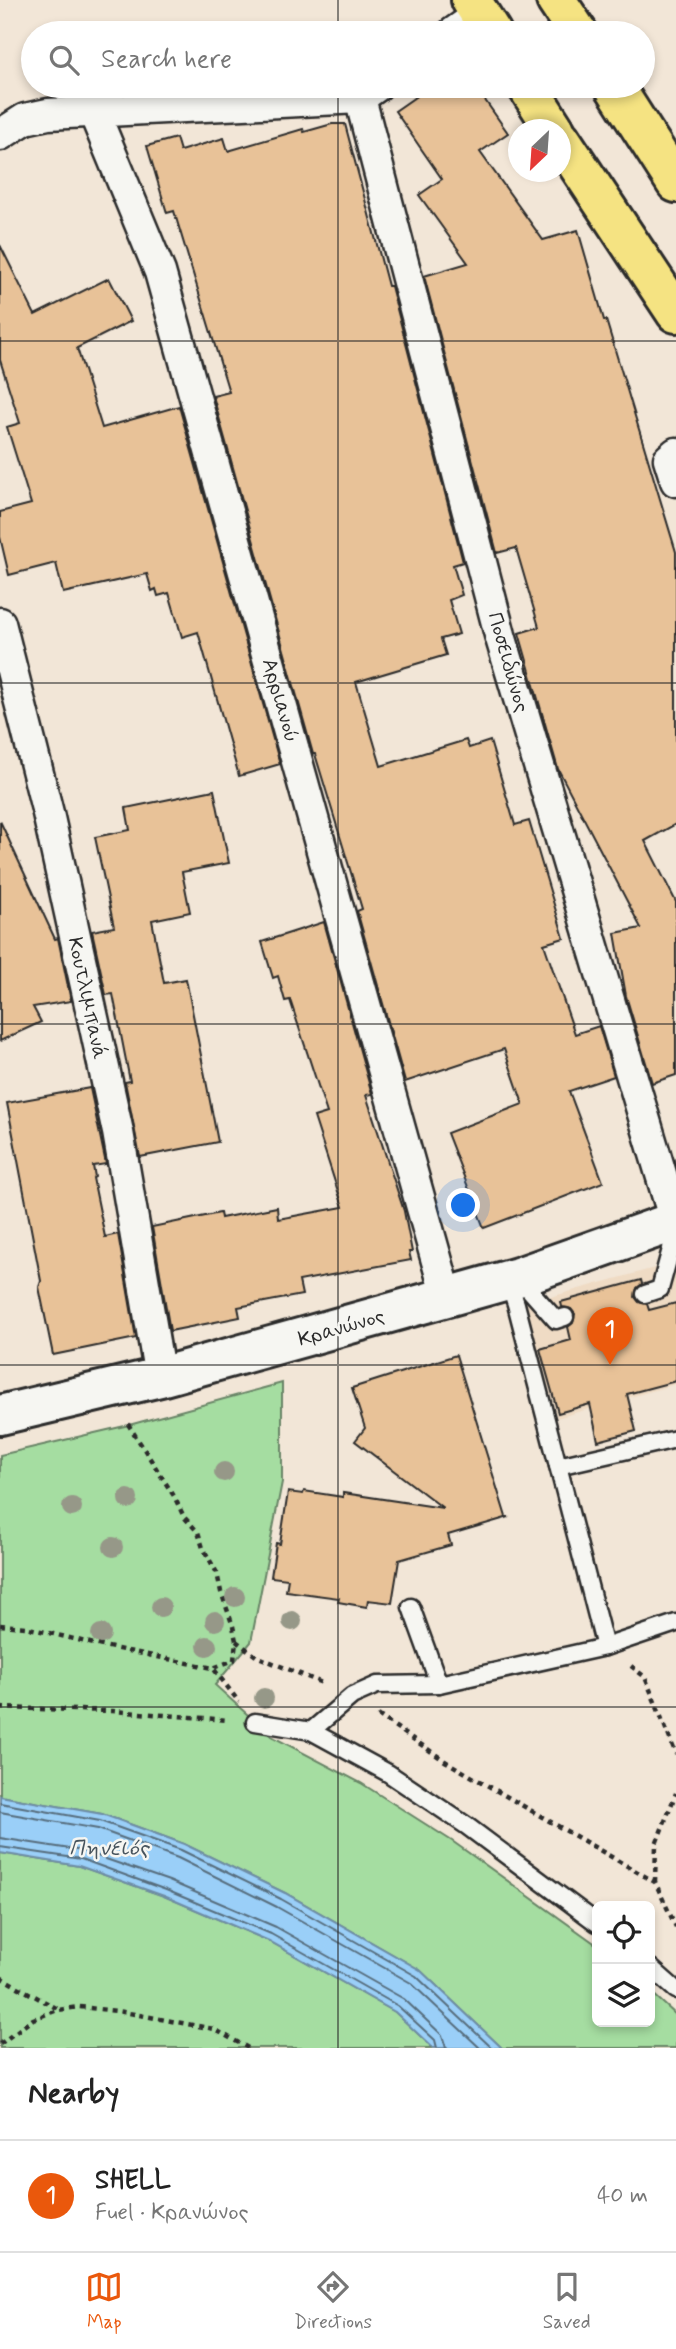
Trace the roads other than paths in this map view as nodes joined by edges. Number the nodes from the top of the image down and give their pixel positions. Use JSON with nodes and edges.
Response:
{"nodes":[{"id":1,"x":556,"y":0,"type":"edge"},
{"id":2,"x":570,"y":21,"type":"edge"},
{"id":3,"x":277,"y":98,"type":"edge"},
{"id":4,"x":370,"y":98,"type":"edge"},
{"id":5,"x":535,"y":98,"type":"edge"},
{"id":6,"x":622,"y":98,"type":"edge"},
{"id":7,"x":93,"y":110,"type":"junction"},
{"id":8,"x":548,"y":119,"type":"edge"},
{"id":9,"x":0,"y":135,"type":"edge"},
{"id":10,"x":571,"y":153,"type":"edge"},
{"id":11,"x":676,"y":183,"type":"edge"},
{"id":12,"x":676,"y":313,"type":"edge"},
{"id":13,"x":676,"y":453,"type":"edge"},
{"id":14,"x":676,"y":481,"type":"edge"},
{"id":15,"x":0,"y":623,"type":"edge"},
{"id":16,"x":676,"y":1221,"type":"edge"},
{"id":17,"x":513,"y":1278,"type":"junction"},
{"id":18,"x":645,"y":1294,"type":"dead end"},
{"id":19,"x":447,"y":1297,"type":"junction"},
{"id":20,"x":565,"y":1317,"type":"dead end"},
{"id":21,"x":160,"y":1377,"type":"junction"},
{"id":22,"x":3,"y":1407,"type":"edge"},
{"id":23,"x":676,"y":1439,"type":"edge"},
{"id":24,"x":558,"y":1466,"type":"junction"},
{"id":25,"x":411,"y":1607,"type":"dead end"},
{"id":26,"x":676,"y":1623,"type":"edge"},
{"id":27,"x":606,"y":1647,"type":"junction"},
{"id":28,"x":439,"y":1684,"type":"junction"},
{"id":29,"x":255,"y":1722,"type":"road end"},
{"id":30,"x":311,"y":1731,"type":"junction"},
{"id":31,"x":592,"y":1919,"type":"edge"},
{"id":32,"x":655,"y":1971,"type":"edge"},
{"id":33,"x":676,"y":1990,"type":"edge"}],
"edges":[{"from":1,"to":2,"type":"main road"},
{"from":3,"to":7,"type":"street"},
{"from":4,"to":16,"type":"street","name":"Ποσειδώνος"},
{"from":5,"to":8,"type":"main road"},
{"from":6,"to":11,"type":"main road"},
{"from":7,"to":9,"type":"street"},
{"from":7,"to":19,"type":"street","name":"Αρριανού"},
{"from":10,"to":12,"type":"main road"},
{"from":13,"to":14,"type":"street"},
{"from":15,"to":21,"type":"street","name":"Κουτλιμπανά"},
{"from":16,"to":17,"type":"street","name":"Κρανώνος"},
{"from":16,"to":18,"type":"lane"},
{"from":17,"to":19,"type":"street","name":"Κρανώνος"},
{"from":17,"to":20,"type":"lane"},
{"from":17,"to":24,"type":"lane"},
{"from":19,"to":21,"type":"street","name":"Κρανώνος"},
{"from":21,"to":22,"type":"street","name":"Κρανώνος"},
{"from":23,"to":24,"type":"lane"},
{"from":24,"to":27,"type":"lane"},
{"from":25,"to":28,"type":"lane"},
{"from":26,"to":27,"type":"lane"},
{"from":27,"to":28,"type":"lane"},
{"from":28,"to":30,"type":"lane"},
{"from":29,"to":30,"type":"lane"},
{"from":30,"to":31,"type":"lane"},
{"from":32,"to":33,"type":"lane"}]}
